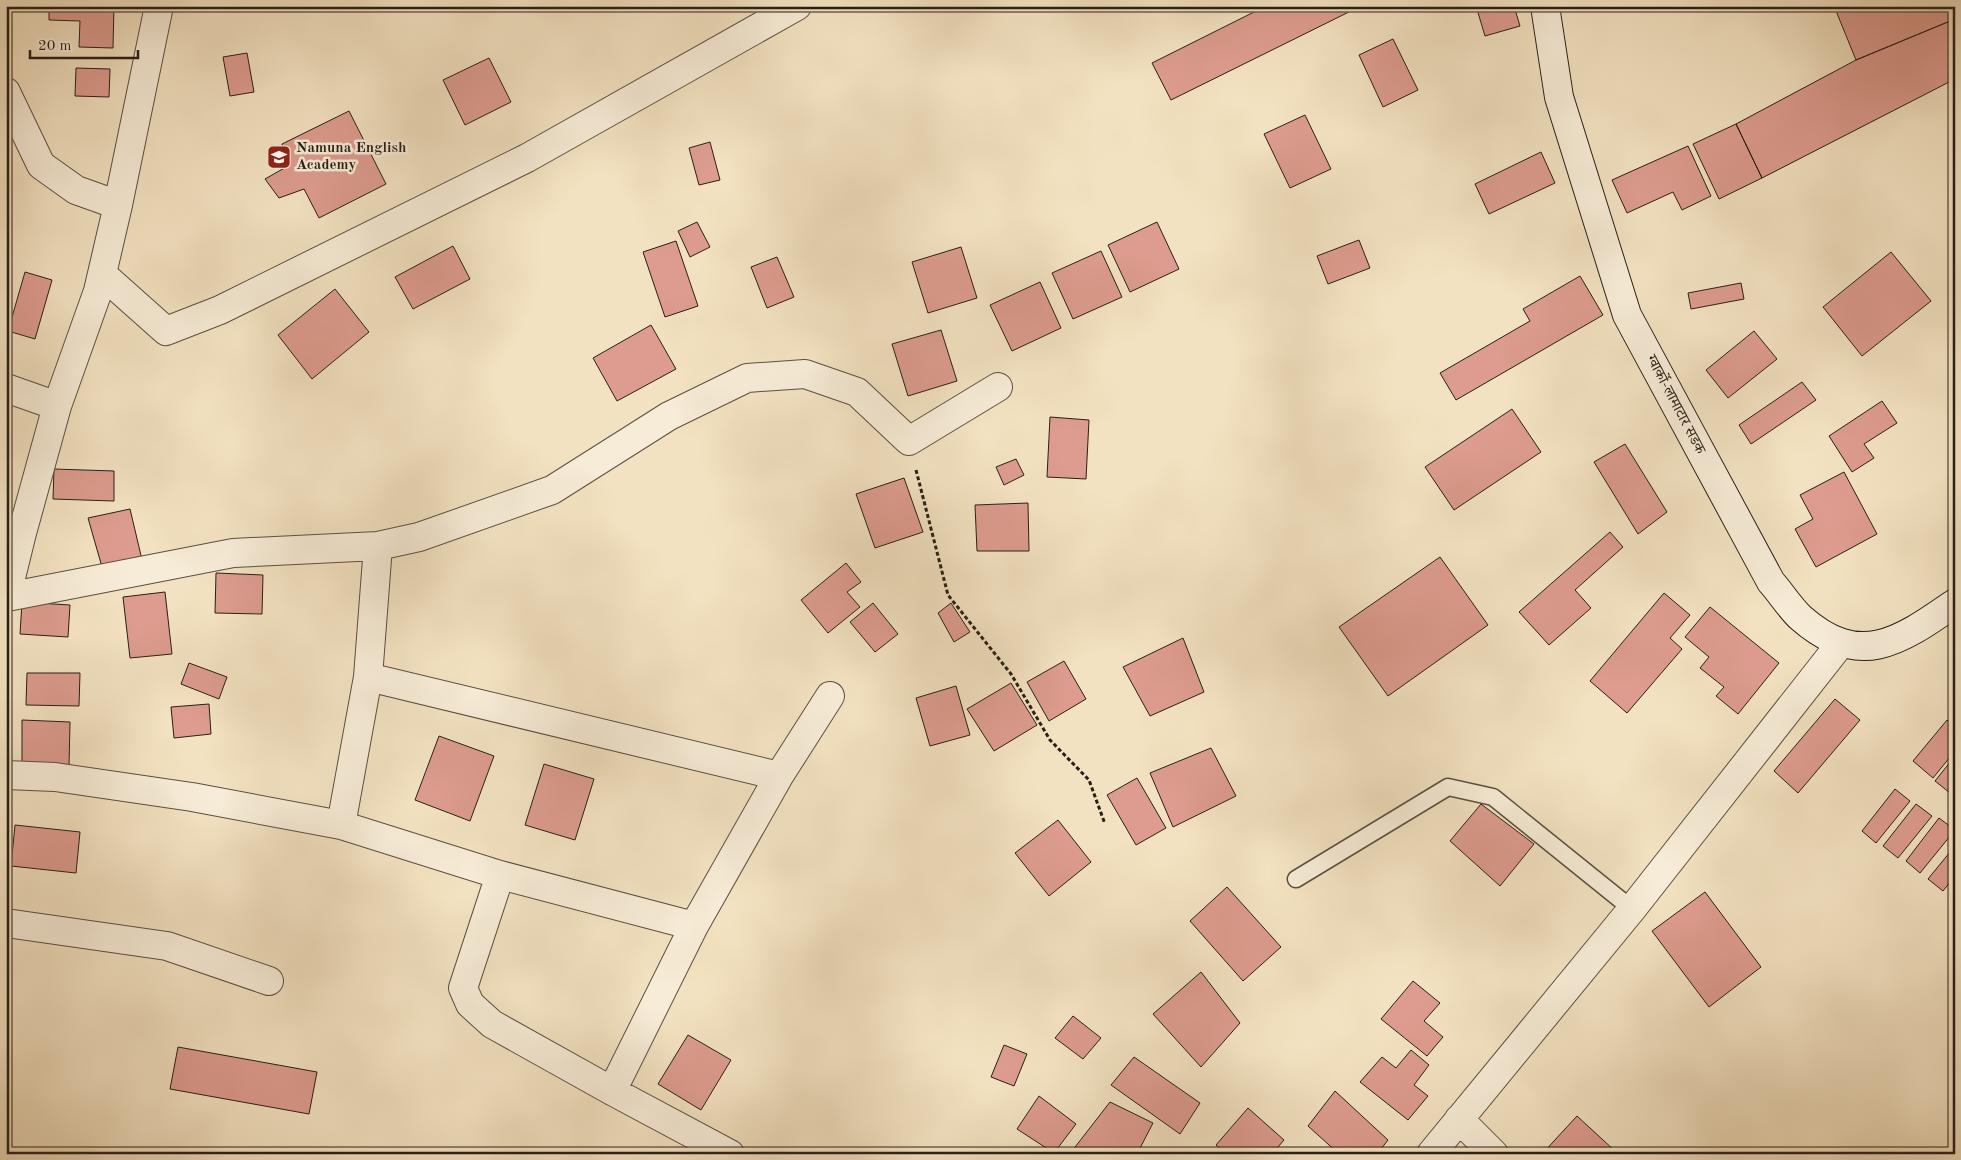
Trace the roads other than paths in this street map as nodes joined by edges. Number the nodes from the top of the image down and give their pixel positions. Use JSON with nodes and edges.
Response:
{"nodes":[{"id":1,"x":159,"y":6,"type":"edge"},
{"id":2,"x":797,"y":6,"type":"edge"},
{"id":3,"x":1545,"y":6,"type":"edge"},
{"id":4,"x":6,"y":92,"type":"edge"},
{"id":5,"x":118,"y":205,"type":"junction"},
{"id":6,"x":102,"y":274,"type":"junction"},
{"id":7,"x":998,"y":387,"type":"dead end"},
{"id":8,"x":6,"y":388,"type":"edge"},
{"id":9,"x":57,"y":406,"type":"junction"},
{"id":10,"x":378,"y":546,"type":"junction"},
{"id":11,"x":6,"y":597,"type":"edge"},
{"id":12,"x":1955,"y":603,"type":"edge"},
{"id":13,"x":1841,"y":643,"type":"junction"},
{"id":14,"x":368,"y":677,"type":"junction"},
{"id":15,"x":830,"y":696,"type":"dead end"},
{"id":16,"x":6,"y":775,"type":"edge"},
{"id":17,"x":779,"y":776,"type":"junction"},
{"id":18,"x":342,"y":825,"type":"junction"},
{"id":19,"x":500,"y":875,"type":"junction"},
{"id":20,"x":1296,"y":879,"type":"dead end"},
{"id":21,"x":1632,"y":909,"type":"junction"},
{"id":22,"x":6,"y":923,"type":"edge"},
{"id":23,"x":694,"y":926,"type":"junction"},
{"id":24,"x":269,"y":981,"type":"dead end"},
{"id":25,"x":612,"y":1091,"type":"junction"},
{"id":26,"x":1459,"y":1119,"type":"junction"},
{"id":27,"x":730,"y":1154,"type":"edge"},
{"id":28,"x":1431,"y":1154,"type":"edge"},
{"id":29,"x":1494,"y":1154,"type":"edge"}],
"edges":[{"from":1,"to":5,"type":"street"},
{"from":2,"to":6,"type":"street"},
{"from":3,"to":13,"type":"street","name":"ग्वार्को-लामाटार सडक"},
{"from":4,"to":5,"type":"street"},
{"from":5,"to":6,"type":"street"},
{"from":6,"to":9,"type":"street"},
{"from":7,"to":10,"type":"street"},
{"from":8,"to":9,"type":"street"},
{"from":9,"to":11,"type":"street"},
{"from":10,"to":11,"type":"street"},
{"from":10,"to":14,"type":"street"},
{"from":12,"to":13,"type":"street","name":"ग्वार्को-लामाटार सडक"},
{"from":13,"to":21,"type":"street"},
{"from":14,"to":17,"type":"street"},
{"from":14,"to":18,"type":"street"},
{"from":15,"to":17,"type":"street"},
{"from":16,"to":18,"type":"street"},
{"from":17,"to":23,"type":"street"},
{"from":18,"to":19,"type":"street"},
{"from":19,"to":23,"type":"street"},
{"from":19,"to":25,"type":"street"},
{"from":20,"to":21,"type":"lane"},
{"from":21,"to":26,"type":"street"},
{"from":22,"to":24,"type":"street"},
{"from":23,"to":25,"type":"street"},
{"from":25,"to":27,"type":"street"},
{"from":26,"to":28,"type":"street"},
{"from":26,"to":29,"type":"street"}]}
